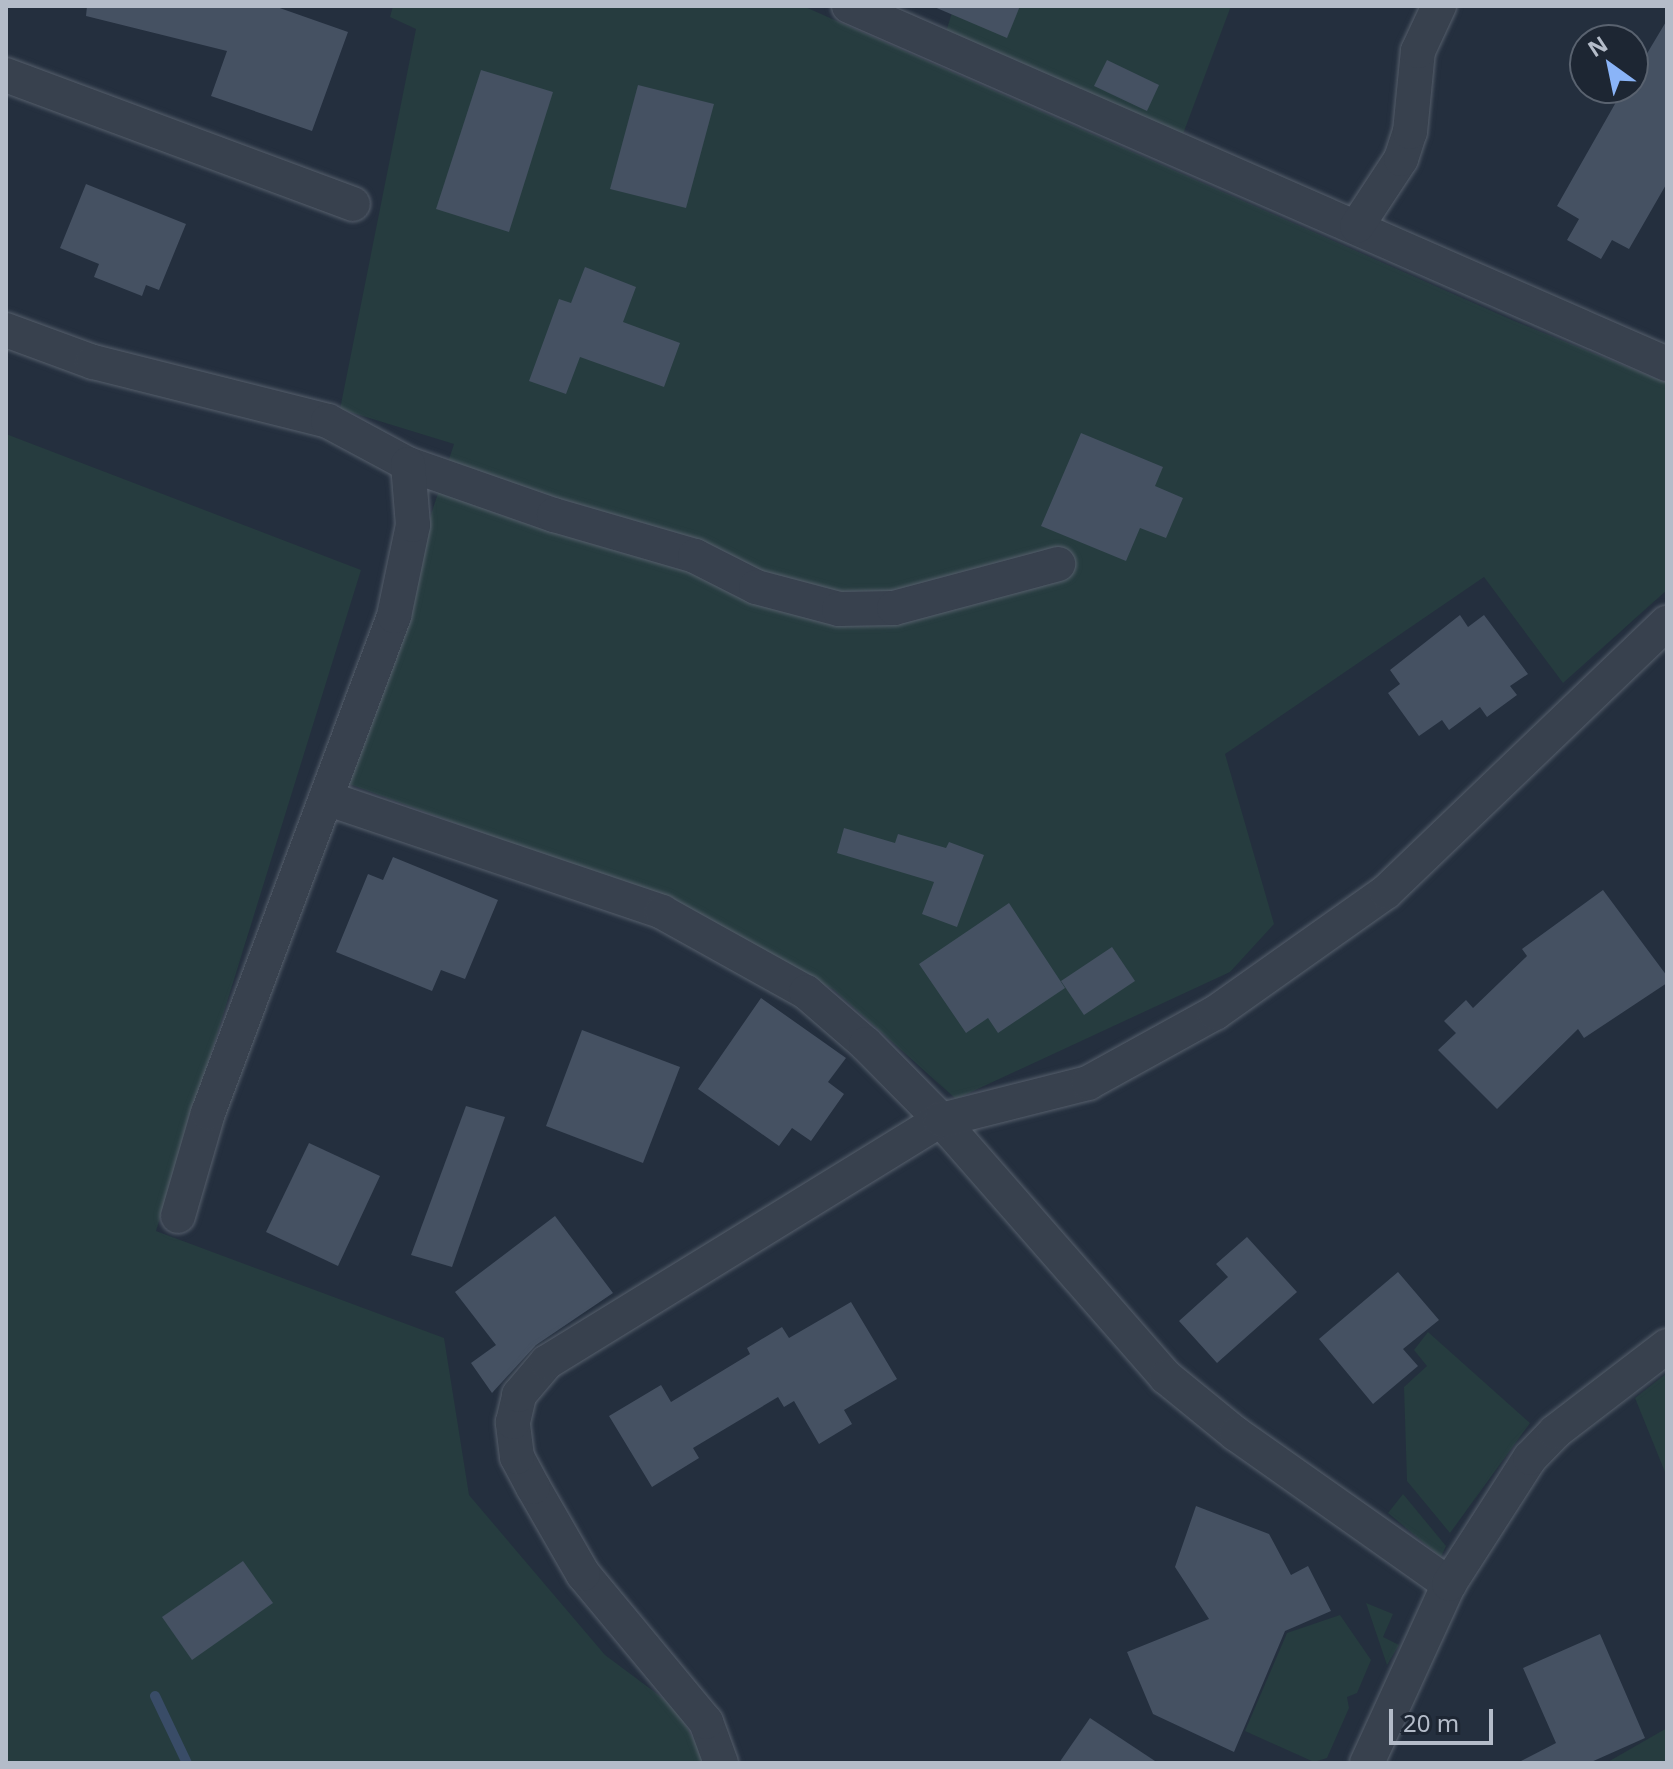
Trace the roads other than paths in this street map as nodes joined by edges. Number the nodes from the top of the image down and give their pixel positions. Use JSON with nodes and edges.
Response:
{"nodes":[{"id":1,"x":849,"y":6,"type":"edge"},
{"id":2,"x":1439,"y":6,"type":"edge"},
{"id":3,"x":6,"y":75,"type":"edge"},
{"id":4,"x":353,"y":204,"type":"dead end"},
{"id":5,"x":1357,"y":226,"type":"junction"},
{"id":6,"x":6,"y":330,"type":"edge"},
{"id":7,"x":1667,"y":364,"type":"edge"},
{"id":8,"x":408,"y":464,"type":"junction"},
{"id":9,"x":1058,"y":564,"type":"dead end"},
{"id":10,"x":1667,"y":623,"type":"edge"},
{"id":11,"x":326,"y":798,"type":"junction"},
{"id":12,"x":941,"y":1120,"type":"junction"},
{"id":13,"x":178,"y":1216,"type":"dead end"},
{"id":14,"x":1667,"y":1346,"type":"edge"},
{"id":15,"x":1449,"y":1584,"type":"junction"},
{"id":16,"x":721,"y":1763,"type":"edge"},
{"id":17,"x":1367,"y":1763,"type":"edge"}],
"edges":[{"from":1,"to":5,"type":"street"},
{"from":2,"to":5,"type":"street"},
{"from":3,"to":4,"type":"street"},
{"from":5,"to":7,"type":"street"},
{"from":6,"to":8,"type":"street"},
{"from":8,"to":9,"type":"street"},
{"from":8,"to":11,"type":"street"},
{"from":10,"to":12,"type":"street"},
{"from":11,"to":12,"type":"street"},
{"from":11,"to":13,"type":"street"},
{"from":12,"to":15,"type":"street"},
{"from":12,"to":16,"type":"street"},
{"from":14,"to":15,"type":"street"},
{"from":15,"to":17,"type":"street"}]}
